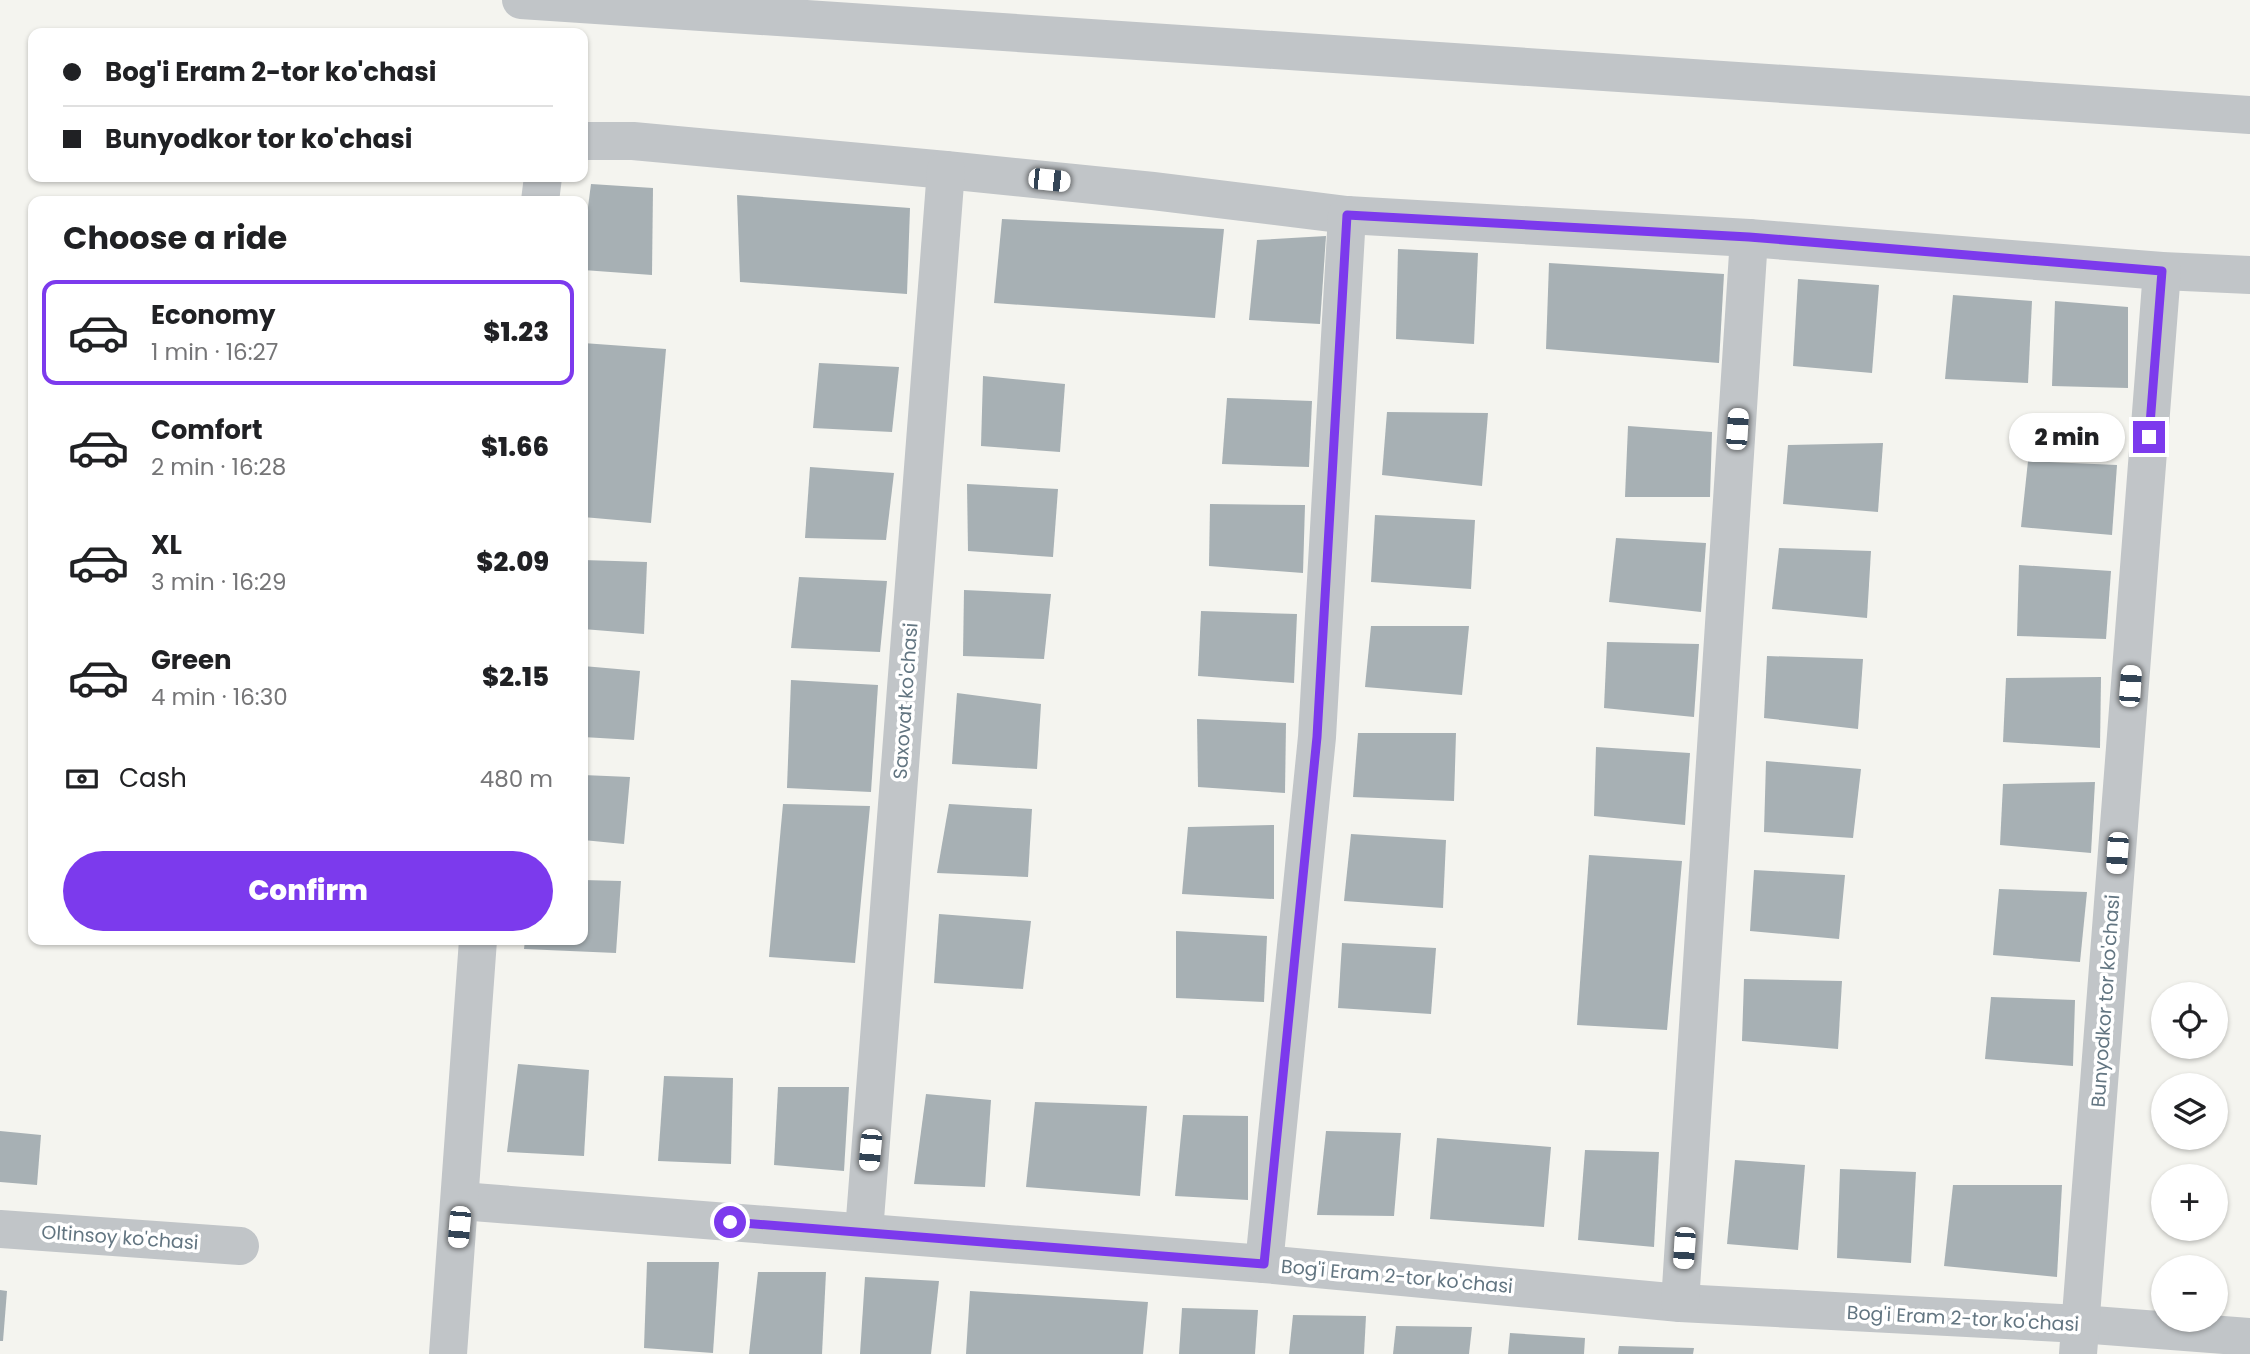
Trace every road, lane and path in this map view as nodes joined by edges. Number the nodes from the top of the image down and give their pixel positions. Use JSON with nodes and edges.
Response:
{"nodes":[{"id":1,"x":521,"y":0,"type":"edge"},
{"id":2,"x":2250,"y":116,"type":"edge"},
{"id":3,"x":588,"y":141,"type":"edge"},
{"id":4,"x":946,"y":170,"type":"junction"},
{"id":5,"x":1347,"y":215,"type":"junction"},
{"id":6,"x":1749,"y":237,"type":"junction"},
{"id":7,"x":2162,"y":271,"type":"junction"},
{"id":8,"x":2250,"y":275,"type":"edge"},
{"id":9,"x":478,"y":945,"type":"edge"},
{"id":10,"x":461,"y":1201,"type":"junction"},
{"id":11,"x":0,"y":1229,"type":"edge"},
{"id":12,"x":864,"y":1232,"type":"junction"},
{"id":13,"x":240,"y":1246,"type":"dead end"},
{"id":14,"x":1264,"y":1264,"type":"junction"},
{"id":15,"x":1680,"y":1303,"type":"junction"},
{"id":16,"x":2250,"y":1337,"type":"edge"},
{"id":17,"x":2079,"y":1339,"type":"edge"},
{"id":18,"x":449,"y":1354,"type":"edge"}],
"edges":[{"from":1,"to":2,"type":"street"},
{"from":3,"to":4,"type":"street"},
{"from":4,"to":5,"type":"street"},
{"from":4,"to":12,"type":"street","name":"Saxovat ko'chasi"},
{"from":5,"to":6,"type":"street"},
{"from":5,"to":14,"type":"street"},
{"from":6,"to":7,"type":"street"},
{"from":6,"to":15,"type":"street"},
{"from":7,"to":8,"type":"street"},
{"from":7,"to":17,"type":"street","name":"Bunyodkor tor ko'chasi"},
{"from":9,"to":10,"type":"street"},
{"from":10,"to":12,"type":"street","name":"Bog'i Eram 2-tor ko'chasi"},
{"from":10,"to":18,"type":"street"},
{"from":11,"to":13,"type":"street","name":"Oltinsoy ko'chasi"},
{"from":12,"to":14,"type":"street","name":"Bog'i Eram 2-tor ko'chasi"},
{"from":14,"to":15,"type":"street","name":"Bog'i Eram 2-tor ko'chasi"},
{"from":15,"to":17,"type":"street","name":"Bog'i Eram 2-tor ko'chasi"},
{"from":16,"to":17,"type":"street","name":"Bog'i Eram 2-tor ko'chasi"}]}
